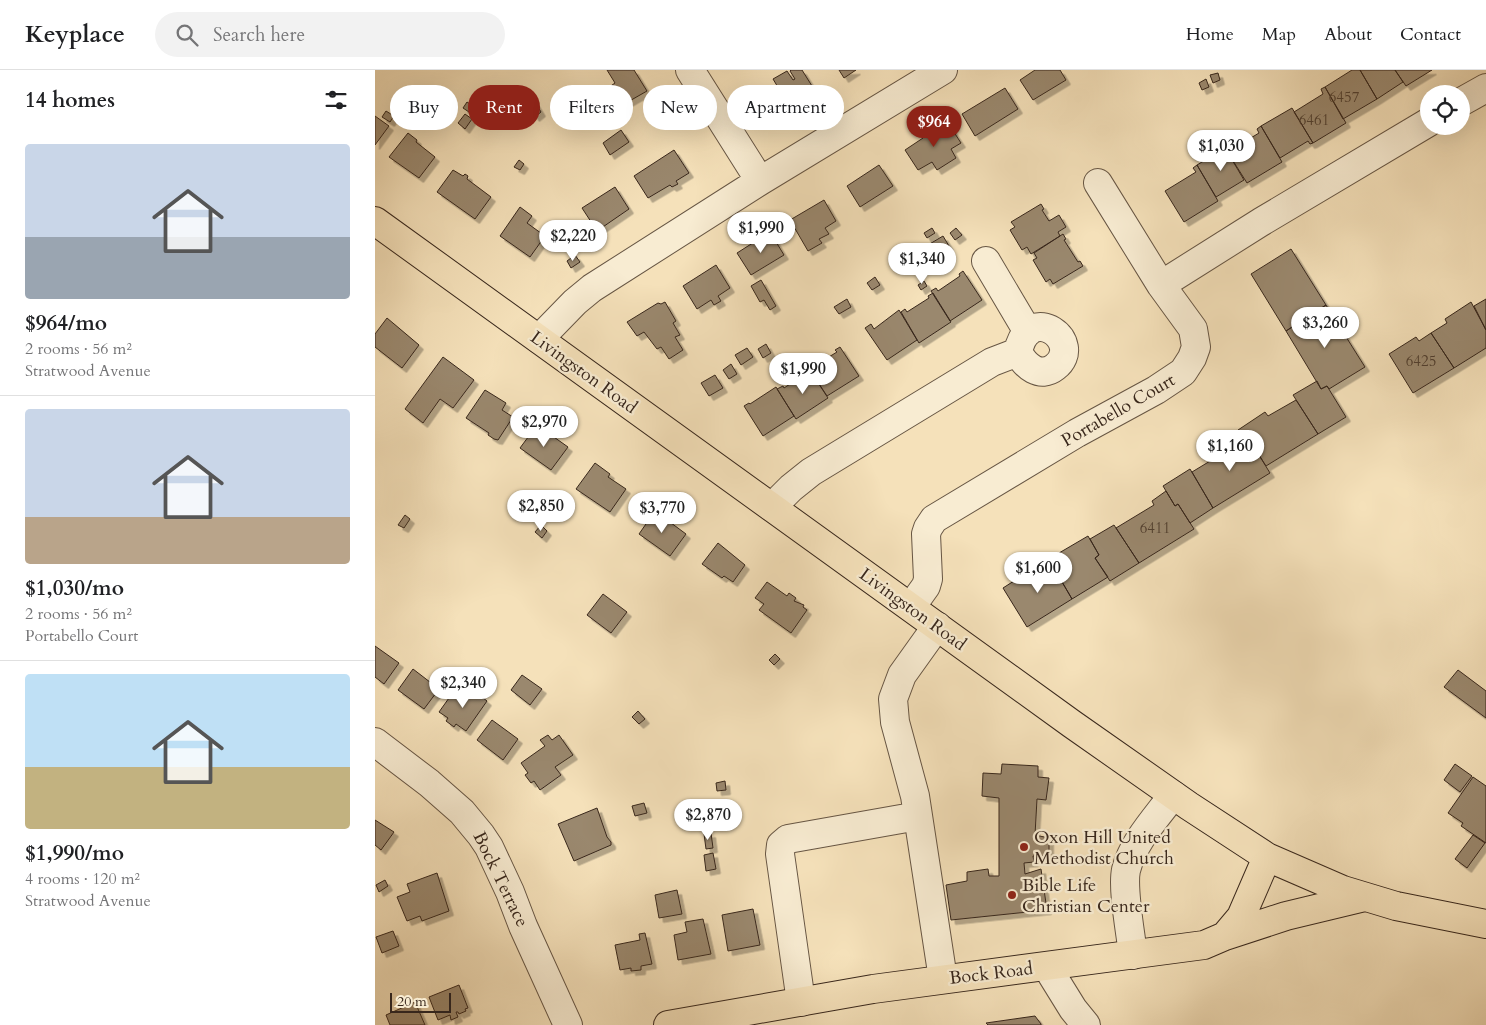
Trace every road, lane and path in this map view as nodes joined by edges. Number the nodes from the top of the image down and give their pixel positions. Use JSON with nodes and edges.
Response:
{"nodes":[{"id":1,"x":690,"y":70,"type":"edge"},
{"id":2,"x":943,"y":70,"type":"edge"},
{"id":3,"x":1486,"y":88,"type":"edge"},
{"id":4,"x":1470,"y":97,"type":"edge"},
{"id":5,"x":1420,"y":127,"type":"edge"},
{"id":6,"x":760,"y":181,"type":"junction"},
{"id":7,"x":1098,"y":183,"type":"dead end"},
{"id":8,"x":375,"y":221,"type":"edge"},
{"id":9,"x":986,"y":261,"type":"dead end"},
{"id":10,"x":1161,"y":285,"type":"junction"},
{"id":11,"x":539,"y":339,"type":"junction"},
{"id":12,"x":772,"y":507,"type":"junction"},
{"id":13,"x":911,"y":607,"type":"junction"},
{"id":14,"x":937,"y":626,"type":"junction"},
{"id":15,"x":375,"y":742,"type":"edge"},
{"id":16,"x":1173,"y":795,"type":"junction"},
{"id":17,"x":918,"y":816,"type":"junction"},
{"id":18,"x":1267,"y":858,"type":"junction"},
{"id":19,"x":1366,"y":897,"type":"junction"},
{"id":20,"x":1486,"y":924,"type":"edge"},
{"id":21,"x":1225,"y":936,"type":"junction"},
{"id":22,"x":1133,"y":955,"type":"junction"},
{"id":23,"x":1047,"y":967,"type":"junction"},
{"id":24,"x":943,"y":979,"type":"junction"},
{"id":25,"x":801,"y":1002,"type":"junction"},
{"id":26,"x":568,"y":1025,"type":"edge"},
{"id":27,"x":668,"y":1025,"type":"edge"},
{"id":28,"x":1086,"y":1025,"type":"edge"}],
"edges":[{"from":1,"to":6,"type":"street"},
{"from":2,"to":6,"type":"street"},
{"from":3,"to":4,"type":"street"},
{"from":5,"to":10,"type":"street"},
{"from":6,"to":11,"type":"street"},
{"from":7,"to":10,"type":"street","name":"Portabello Court"},
{"from":8,"to":11,"type":"main road","name":"Livingston Road"},
{"from":9,"to":12,"type":"street"},
{"from":10,"to":13,"type":"street","name":"Portabello Court"},
{"from":11,"to":12,"type":"main road","name":"Livingston Road"},
{"from":12,"to":13,"type":"main road","name":"Livingston Road"},
{"from":13,"to":14,"type":"main road","name":"Livingston Road"},
{"from":14,"to":16,"type":"main road","name":"Livingston Road"},
{"from":14,"to":17,"type":"street"},
{"from":15,"to":26,"type":"street","name":"Bock Terrace"},
{"from":16,"to":18,"type":"main road","name":"Livingston Road"},
{"from":16,"to":22,"type":"street"},
{"from":17,"to":24,"type":"street"},
{"from":17,"to":25,"type":"street"},
{"from":18,"to":19,"type":"main road","name":"Livingston Road"},
{"from":18,"to":21,"type":"main road","name":"Bock Road"},
{"from":19,"to":20,"type":"main road","name":"Livingston Road"},
{"from":19,"to":21,"type":"main road"},
{"from":21,"to":22,"type":"main road","name":"Bock Road"},
{"from":22,"to":23,"type":"main road","name":"Bock Road"},
{"from":23,"to":24,"type":"main road","name":"Bock Road"},
{"from":23,"to":28,"type":"street"},
{"from":24,"to":25,"type":"main road","name":"Bock Road"},
{"from":25,"to":27,"type":"main road","name":"Bock Road"}]}
